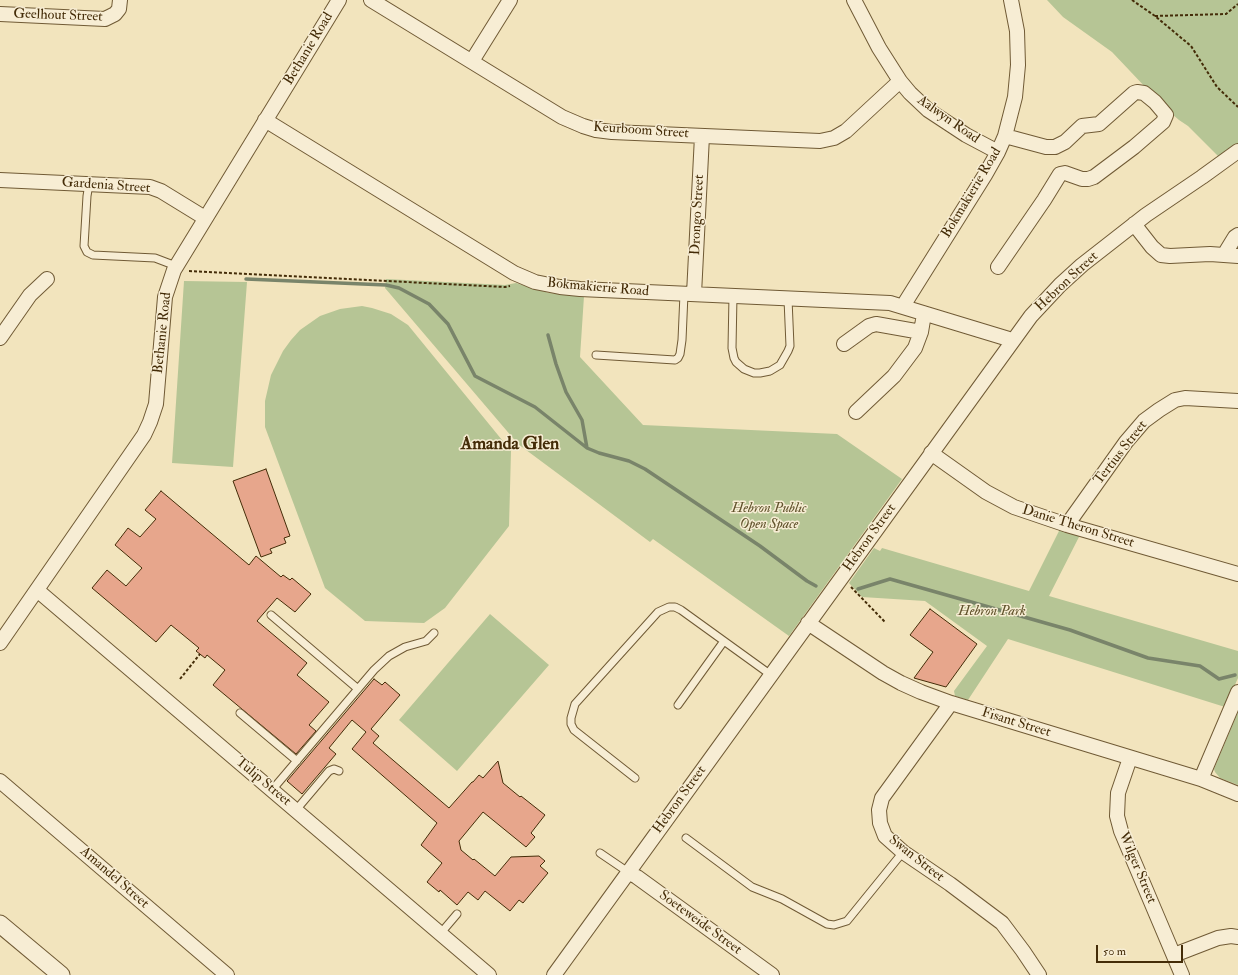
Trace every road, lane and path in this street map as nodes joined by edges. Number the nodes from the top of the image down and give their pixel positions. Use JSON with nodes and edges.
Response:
{"nodes":[{"id":1,"x":120,"y":0,"type":"edge"},
{"id":2,"x":339,"y":0,"type":"edge"},
{"id":3,"x":371,"y":0,"type":"edge"},
{"id":4,"x":510,"y":0,"type":"edge"},
{"id":5,"x":854,"y":0,"type":"edge"},
{"id":6,"x":1011,"y":0,"type":"edge"},
{"id":7,"x":1132,"y":0,"type":"edge"},
{"id":8,"x":1238,"y":4,"type":"edge"},
{"id":9,"x":0,"y":14,"type":"edge"},
{"id":10,"x":1155,"y":16,"type":"junction"},
{"id":11,"x":472,"y":61,"type":"junction"},
{"id":12,"x":900,"y":82,"type":"junction"},
{"id":13,"x":1238,"y":107,"type":"edge"},
{"id":14,"x":265,"y":120,"type":"junction"},
{"id":15,"x":702,"y":136,"type":"junction"},
{"id":16,"x":1005,"y":136,"type":"junction"},
{"id":17,"x":1238,"y":151,"type":"edge"},
{"id":18,"x":998,"y":152,"type":"junction"},
{"id":19,"x":0,"y":180,"type":"edge"},
{"id":20,"x":89,"y":184,"type":"junction"},
{"id":21,"x":205,"y":218,"type":"junction"},
{"id":22,"x":1134,"y":224,"type":"junction"},
{"id":23,"x":1238,"y":235,"type":"edge"},
{"id":24,"x":1231,"y":256,"type":"edge"},
{"id":25,"x":175,"y":268,"type":"junction"},
{"id":26,"x":998,"y":268,"type":"dead end"},
{"id":27,"x":523,"y":277,"type":"junction"},
{"id":28,"x":47,"y":279,"type":"dead end"},
{"id":29,"x":689,"y":294,"type":"junction"},
{"id":30,"x":733,"y":296,"type":"junction"},
{"id":31,"x":788,"y":298,"type":"junction"},
{"id":32,"x":903,"y":306,"type":"junction"},
{"id":33,"x":924,"y":314,"type":"junction"},
{"id":34,"x":921,"y":332,"type":"junction"},
{"id":35,"x":0,"y":338,"type":"edge"},
{"id":36,"x":1012,"y":340,"type":"junction"},
{"id":37,"x":844,"y":344,"type":"dead end"},
{"id":38,"x":596,"y":355,"type":"dead end"},
{"id":39,"x":1238,"y":401,"type":"edge"},
{"id":40,"x":856,"y":412,"type":"dead end"},
{"id":41,"x":931,"y":453,"type":"junction"},
{"id":42,"x":1067,"y":525,"type":"junction"},
{"id":43,"x":1238,"y":574,"type":"edge"},
{"id":44,"x":847,"y":583,"type":"dead end"},
{"id":45,"x":37,"y":590,"type":"junction"},
{"id":46,"x":271,"y":616,"type":"dead end"},
{"id":47,"x":884,"y":622,"type":"dead end"},
{"id":48,"x":808,"y":623,"type":"junction"},
{"id":49,"x":434,"y":633,"type":"dead end"},
{"id":50,"x":724,"y":641,"type":"junction"},
{"id":51,"x":0,"y":643,"type":"edge"},
{"id":52,"x":200,"y":654,"type":"dead end"},
{"id":53,"x":771,"y":675,"type":"junction"},
{"id":54,"x":180,"y":679,"type":"dead end"},
{"id":55,"x":358,"y":689,"type":"junction"},
{"id":56,"x":1238,"y":692,"type":"edge"},
{"id":57,"x":950,"y":703,"type":"junction"},
{"id":58,"x":678,"y":705,"type":"dead end"},
{"id":59,"x":240,"y":713,"type":"dead end"},
{"id":60,"x":1130,"y":758,"type":"junction"},
{"id":61,"x":297,"y":761,"type":"junction"},
{"id":62,"x":338,"y":771,"type":"dead end"},
{"id":63,"x":635,"y":778,"type":"dead end"},
{"id":64,"x":1201,"y":779,"type":"junction"},
{"id":65,"x":0,"y":781,"type":"edge"},
{"id":66,"x":272,"y":790,"type":"junction"},
{"id":67,"x":1238,"y":794,"type":"edge"},
{"id":68,"x":296,"y":810,"type":"junction"},
{"id":69,"x":686,"y":838,"type":"dead end"},
{"id":70,"x":903,"y":852,"type":"junction"},
{"id":71,"x":600,"y":853,"type":"dead end"},
{"id":72,"x":628,"y":872,"type":"junction"},
{"id":73,"x":458,"y":914,"type":"dead end"},
{"id":74,"x":0,"y":924,"type":"edge"},
{"id":75,"x":440,"y":934,"type":"junction"},
{"id":76,"x":1238,"y":937,"type":"edge"},
{"id":77,"x":1174,"y":955,"type":"junction"},
{"id":78,"x":762,"y":972,"type":"edge"},
{"id":79,"x":61,"y":975,"type":"edge"},
{"id":80,"x":227,"y":975,"type":"edge"},
{"id":81,"x":489,"y":975,"type":"edge"},
{"id":82,"x":554,"y":975,"type":"edge"},
{"id":83,"x":1039,"y":975,"type":"edge"},
{"id":84,"x":1182,"y":975,"type":"edge"}],
"edges":[{"from":1,"to":9,"type":"street","name":"Geelhout Street"},
{"from":2,"to":14,"type":"street","name":"Bethanie Road"},
{"from":3,"to":11,"type":"street","name":"Keurboom Street"},
{"from":4,"to":11,"type":"street"},
{"from":5,"to":12,"type":"street","name":"Aalwyn Road"},
{"from":6,"to":16,"type":"street","name":"Bokmakierie Road"},
{"from":7,"to":10,"type":"path"},
{"from":8,"to":10,"type":"path"},
{"from":10,"to":13,"type":"path"},
{"from":11,"to":15,"type":"street","name":"Keurboom Street"},
{"from":12,"to":15,"type":"street","name":"Keurboom Street"},
{"from":12,"to":18,"type":"street","name":"Aalwyn Road"},
{"from":14,"to":21,"type":"street","name":"Bethanie Road"},
{"from":14,"to":27,"type":"street","name":"Bokmakierie Road"},
{"from":15,"to":29,"type":"street","name":"Drongo Street"},
{"from":16,"to":18,"type":"street","name":"Bokmakierie Road"},
{"from":16,"to":26,"type":"street"},
{"from":17,"to":22,"type":"street","name":"Hebron Street"},
{"from":18,"to":32,"type":"street","name":"Bokmakierie Road"},
{"from":19,"to":20,"type":"street","name":"Gardenia Street"},
{"from":20,"to":21,"type":"street","name":"Gardenia Street"},
{"from":20,"to":25,"type":"lane"},
{"from":21,"to":25,"type":"street","name":"Bethanie Road"},
{"from":22,"to":24,"type":"street"},
{"from":22,"to":36,"type":"street","name":"Hebron Street"},
{"from":23,"to":24,"type":"street"},
{"from":25,"to":27,"type":"path"},
{"from":25,"to":45,"type":"street","name":"Bethanie Road"},
{"from":27,"to":29,"type":"street","name":"Bokmakierie Road"},
{"from":28,"to":35,"type":"street"},
{"from":29,"to":30,"type":"street","name":"Bokmakierie Road"},
{"from":29,"to":38,"type":"lane"},
{"from":30,"to":31,"type":"street","name":"Bokmakierie Road"},
{"from":30,"to":31,"type":"lane"},
{"from":31,"to":32,"type":"street","name":"Bokmakierie Road"},
{"from":32,"to":33,"type":"street","name":"Bokmakierie Road"},
{"from":33,"to":34,"type":"street"},
{"from":33,"to":36,"type":"street","name":"Bokmakierie Road"},
{"from":34,"to":37,"type":"street"},
{"from":34,"to":40,"type":"street"},
{"from":36,"to":41,"type":"street","name":"Hebron Street"},
{"from":39,"to":42,"type":"street","name":"Tertius Street"},
{"from":41,"to":42,"type":"street","name":"Danie Theron Street"},
{"from":41,"to":48,"type":"street","name":"Hebron Street"},
{"from":42,"to":43,"type":"street","name":"Danie Theron Street"},
{"from":44,"to":47,"type":"path"},
{"from":45,"to":51,"type":"street","name":"Bethanie Road"},
{"from":45,"to":66,"type":"street","name":"Tulip Street"},
{"from":46,"to":55,"type":"lane"},
{"from":48,"to":53,"type":"street","name":"Hebron Street"},
{"from":48,"to":57,"type":"street","name":"Fisant Street"},
{"from":49,"to":55,"type":"lane"},
{"from":50,"to":53,"type":"lane"},
{"from":50,"to":58,"type":"lane"},
{"from":50,"to":63,"type":"lane"},
{"from":52,"to":54,"type":"path"},
{"from":53,"to":72,"type":"street","name":"Hebron Street"},
{"from":55,"to":61,"type":"lane"},
{"from":56,"to":64,"type":"street"},
{"from":57,"to":60,"type":"street","name":"Fisant Street"},
{"from":57,"to":70,"type":"street","name":"Swan Street"},
{"from":59,"to":61,"type":"lane"},
{"from":60,"to":64,"type":"street","name":"Fisant Street"},
{"from":60,"to":77,"type":"street","name":"Wilger Street"},
{"from":61,"to":66,"type":"lane"},
{"from":62,"to":68,"type":"lane"},
{"from":64,"to":67,"type":"street","name":"Fisant Street"},
{"from":65,"to":80,"type":"street","name":"Amandel Street"},
{"from":66,"to":68,"type":"street","name":"Tulip Street"},
{"from":68,"to":75,"type":"street","name":"Tulip Street"},
{"from":69,"to":70,"type":"lane"},
{"from":70,"to":83,"type":"street","name":"Swan Street"},
{"from":71,"to":72,"type":"lane"},
{"from":72,"to":78,"type":"street","name":"Soeteweide Street"},
{"from":72,"to":82,"type":"street","name":"Hebron Street"},
{"from":73,"to":75,"type":"lane"},
{"from":74,"to":79,"type":"street"},
{"from":75,"to":81,"type":"street","name":"Tulip Street"},
{"from":76,"to":77,"type":"street"},
{"from":77,"to":84,"type":"street","name":"Wilger Street"}]}
